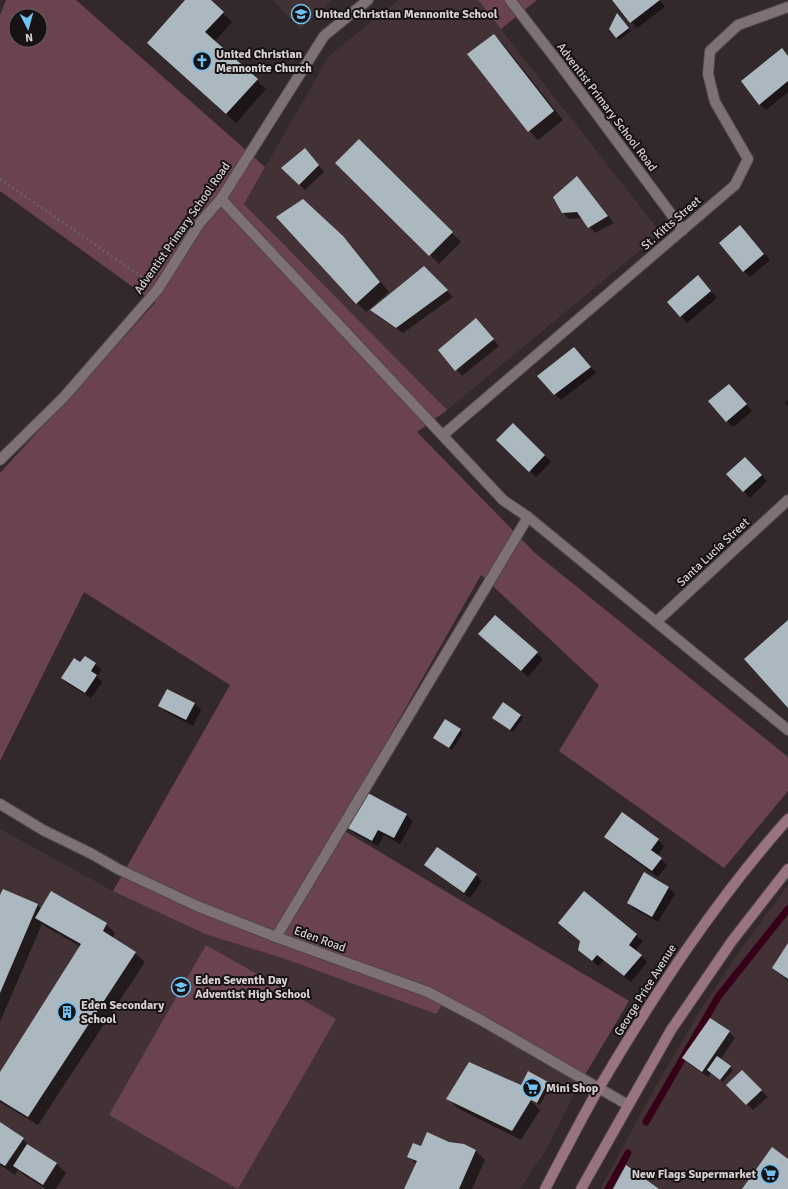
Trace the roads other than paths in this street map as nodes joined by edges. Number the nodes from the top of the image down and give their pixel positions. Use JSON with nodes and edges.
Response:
{"nodes":[{"id":1,"x":368,"y":0,"type":"edge"},
{"id":2,"x":510,"y":0,"type":"edge"},
{"id":3,"x":788,"y":7,"type":"edge"},
{"id":4,"x":221,"y":199,"type":"junction"},
{"id":5,"x":683,"y":230,"type":"junction"},
{"id":6,"x":443,"y":435,"type":"junction"},
{"id":7,"x":0,"y":460,"type":"edge"},
{"id":8,"x":788,"y":500,"type":"edge"},
{"id":9,"x":528,"y":517,"type":"junction"},
{"id":10,"x":656,"y":622,"type":"junction"},
{"id":11,"x":788,"y":730,"type":"edge"},
{"id":12,"x":0,"y":804,"type":"edge"},
{"id":13,"x":788,"y":819,"type":"edge"},
{"id":14,"x":788,"y":869,"type":"edge"},
{"id":15,"x":276,"y":937,"type":"junction"},
{"id":16,"x":598,"y":1089,"type":"junction"},
{"id":17,"x":628,"y":1105,"type":"junction"},
{"id":18,"x":545,"y":1189,"type":"edge"},
{"id":19,"x":581,"y":1189,"type":"edge"}],
"edges":[{"from":1,"to":4,"type":"street","name":"Adventist Primary School Road"},
{"from":2,"to":5,"type":"street","name":"Adventist Primary School Road"},
{"from":3,"to":5,"type":"street","name":"St. Kitts Street"},
{"from":4,"to":6,"type":"street"},
{"from":4,"to":7,"type":"street","name":"Adventist Primary School Road"},
{"from":5,"to":6,"type":"street","name":"St. Kitts Street"},
{"from":6,"to":9,"type":"street"},
{"from":8,"to":10,"type":"street","name":"Santa Lucía Street"},
{"from":9,"to":10,"type":"street"},
{"from":9,"to":15,"type":"street"},
{"from":10,"to":11,"type":"street"},
{"from":12,"to":15,"type":"street","name":"Eden Road"},
{"from":13,"to":16,"type":"main road","name":"George Price Avenue"},
{"from":14,"to":17,"type":"main road"},
{"from":15,"to":16,"type":"street","name":"Eden Road"},
{"from":16,"to":17,"type":"street","name":"Eden Road"},
{"from":16,"to":18,"type":"main road","name":"George Price Avenue"},
{"from":17,"to":19,"type":"main road"}]}
